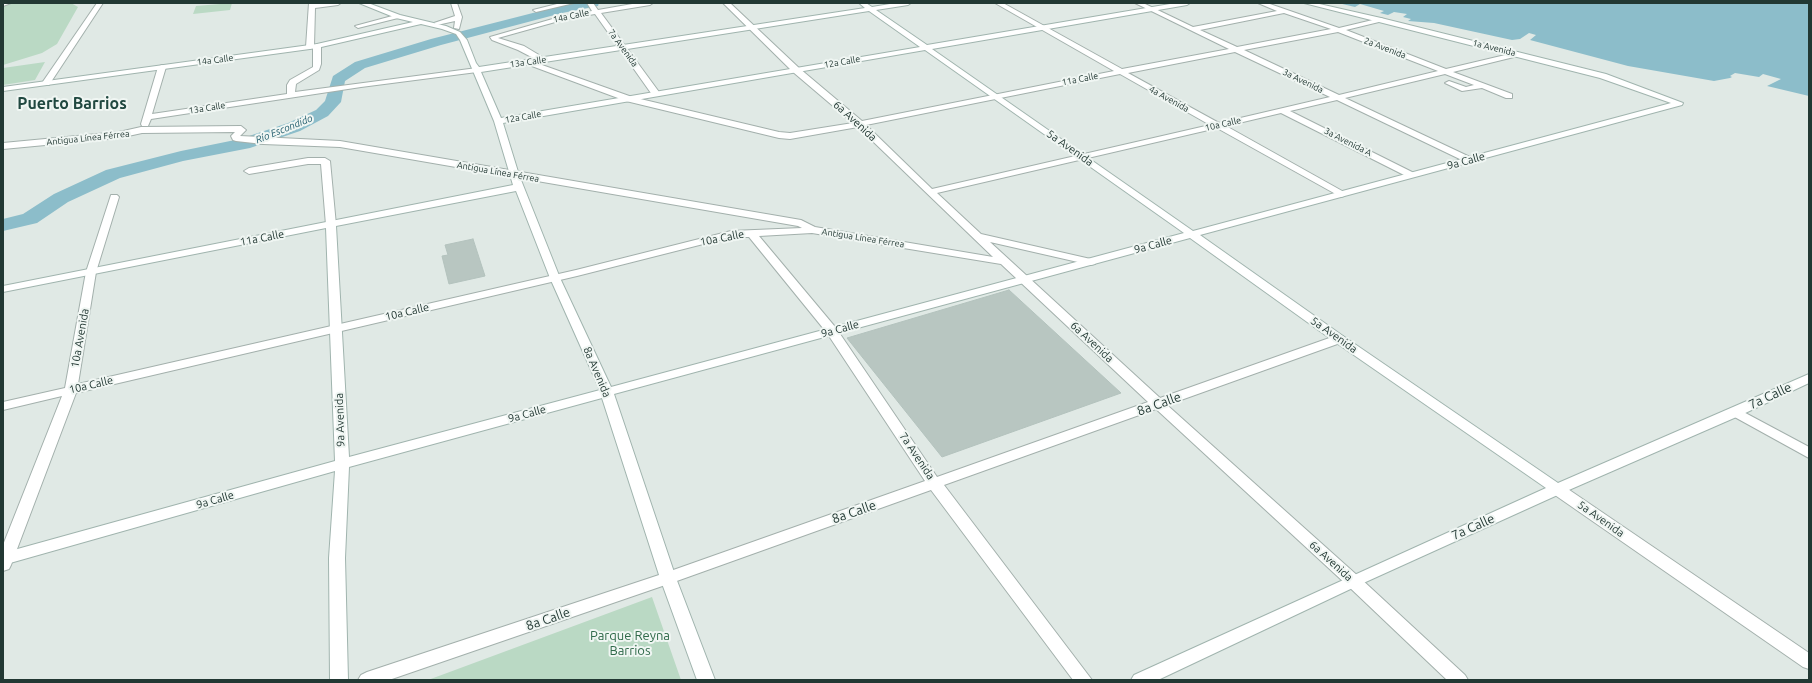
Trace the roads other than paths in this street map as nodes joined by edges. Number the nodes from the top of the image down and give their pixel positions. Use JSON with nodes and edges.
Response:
{"nodes":[{"id":1,"x":8,"y":3,"type":"edge"},
{"id":2,"x":338,"y":3,"type":"edge"},
{"id":3,"x":362,"y":3,"type":"edge"},
{"id":4,"x":376,"y":3,"type":"edge"},
{"id":5,"x":454,"y":3,"type":"edge"},
{"id":6,"x":571,"y":3,"type":"edge"},
{"id":7,"x":650,"y":3,"type":"edge"},
{"id":8,"x":726,"y":3,"type":"edge"},
{"id":9,"x":908,"y":3,"type":"edge"},
{"id":10,"x":998,"y":3,"type":"edge"},
{"id":11,"x":1138,"y":3,"type":"edge"},
{"id":12,"x":1186,"y":3,"type":"edge"},
{"id":13,"x":1260,"y":3,"type":"edge"},
{"id":14,"x":1307,"y":3,"type":"edge"},
{"id":15,"x":3,"y":4,"type":"edge"},
{"id":16,"x":95,"y":5,"type":"edge"},
{"id":17,"x":312,"y":5,"type":"edge"},
{"id":18,"x":866,"y":6,"type":"edge"},
{"id":19,"x":593,"y":7,"type":"edge"},
{"id":20,"x":1152,"y":9,"type":"junction"},
{"id":21,"x":536,"y":10,"type":"dead end"},
{"id":22,"x":1282,"y":12,"type":"junction"},
{"id":23,"x":396,"y":16,"type":"junction"},
{"id":24,"x":459,"y":16,"type":"junction"},
{"id":25,"x":1381,"y":20,"type":"junction"},
{"id":26,"x":422,"y":22,"type":"junction"},
{"id":27,"x":437,"y":22,"type":"junction"},
{"id":28,"x":358,"y":26,"type":"dead end"},
{"id":29,"x":751,"y":26,"type":"junction"},
{"id":30,"x":1042,"y":27,"type":"junction"},
{"id":31,"x":1192,"y":29,"type":"junction"},
{"id":32,"x":1340,"y":30,"type":"junction"},
{"id":33,"x":460,"y":31,"type":"junction"},
{"id":34,"x":313,"y":47,"type":"junction"},
{"id":35,"x":623,"y":47,"type":"junction"},
{"id":36,"x":926,"y":47,"type":"junction"},
{"id":37,"x":1238,"y":49,"type":"junction"},
{"id":38,"x":1515,"y":54,"type":"junction"},
{"id":39,"x":541,"y":60,"type":"junction"},
{"id":40,"x":525,"y":62,"type":"junction"},
{"id":41,"x":162,"y":67,"type":"junction"},
{"id":42,"x":477,"y":70,"type":"junction"},
{"id":43,"x":796,"y":70,"type":"junction"},
{"id":44,"x":1445,"y":71,"type":"junction"},
{"id":45,"x":1121,"y":72,"type":"junction"},
{"id":46,"x":46,"y":83,"type":"junction"},
{"id":47,"x":1449,"y":83,"type":"dead end"},
{"id":48,"x":1483,"y":86,"type":"junction"},
{"id":49,"x":3,"y":88,"type":"edge"},
{"id":50,"x":656,"y":94,"type":"junction"},
{"id":51,"x":294,"y":95,"type":"junction"},
{"id":52,"x":994,"y":96,"type":"junction"},
{"id":53,"x":1509,"y":96,"type":"dead end"},
{"id":54,"x":629,"y":98,"type":"junction"},
{"id":55,"x":1337,"y":98,"type":"junction"},
{"id":56,"x":1678,"y":103,"type":"joint"},
{"id":57,"x":1283,"y":111,"type":"junction"},
{"id":58,"x":147,"y":117,"type":"junction"},
{"id":59,"x":498,"y":121,"type":"junction"},
{"id":60,"x":860,"y":124,"type":"junction"},
{"id":61,"x":1217,"y":125,"type":"junction"},
{"id":62,"x":141,"y":130,"type":"junction"},
{"id":63,"x":3,"y":146,"type":"edge"},
{"id":64,"x":1083,"y":157,"type":"junction"},
{"id":65,"x":1469,"y":160,"type":"junction"},
{"id":66,"x":249,"y":171,"type":"dead end"},
{"id":67,"x":514,"y":175,"type":"junction"},
{"id":68,"x":1411,"y":175,"type":"junction"},
{"id":69,"x":520,"y":188,"type":"junction"},
{"id":70,"x":930,"y":192,"type":"junction"},
{"id":71,"x":1341,"y":194,"type":"junction"},
{"id":72,"x":114,"y":197,"type":"dead end"},
{"id":73,"x":331,"y":224,"type":"junction"},
{"id":74,"x":812,"y":230,"type":"junction"},
{"id":75,"x":751,"y":233,"type":"junction"},
{"id":76,"x":1193,"y":234,"type":"junction"},
{"id":77,"x":979,"y":237,"type":"junction"},
{"id":78,"x":1007,"y":262,"type":"junction"},
{"id":79,"x":1090,"y":262,"type":"junction"},
{"id":80,"x":92,"y":272,"type":"junction"},
{"id":81,"x":556,"y":278,"type":"junction"},
{"id":82,"x":1026,"y":279,"type":"junction"},
{"id":83,"x":3,"y":289,"type":"edge"},
{"id":84,"x":337,"y":329,"type":"junction"},
{"id":85,"x":832,"y":330,"type":"junction"},
{"id":86,"x":1339,"y":339,"type":"junction"},
{"id":87,"x":1809,"y":378,"type":"edge"},
{"id":88,"x":71,"y":390,"type":"junction"},
{"id":89,"x":607,"y":392,"type":"junction"},
{"id":90,"x":1158,"y":404,"type":"junction"},
{"id":91,"x":3,"y":406,"type":"edge"},
{"id":92,"x":1736,"y":412,"type":"junction"},
{"id":93,"x":1809,"y":453,"type":"edge"},
{"id":94,"x":342,"y":464,"type":"junction"},
{"id":95,"x":935,"y":484,"type":"junction"},
{"id":96,"x":1557,"y":489,"type":"junction"},
{"id":97,"x":4,"y":561,"type":"edge"},
{"id":98,"x":668,"y":578,"type":"junction"},
{"id":99,"x":1353,"y":581,"type":"junction"},
{"id":100,"x":1809,"y":662,"type":"edge"},
{"id":101,"x":338,"y":680,"type":"edge"},
{"id":102,"x":367,"y":680,"type":"edge"},
{"id":103,"x":706,"y":680,"type":"edge"},
{"id":104,"x":1083,"y":680,"type":"edge"},
{"id":105,"x":1140,"y":680,"type":"edge"},
{"id":106,"x":1459,"y":680,"type":"edge"}],
"edges":[{"from":1,"to":15,"type":"street"},
{"from":2,"to":17,"type":"street"},
{"from":3,"to":23,"type":"street"},
{"from":4,"to":26,"type":"street"},
{"from":5,"to":24,"type":"street"},
{"from":6,"to":21,"type":"street"},
{"from":7,"to":19,"type":"street","name":"14a Calle"},
{"from":8,"to":29,"type":"street","name":"6a Avenida"},
{"from":9,"to":18,"type":"street","name":"13a Calle"},
{"from":10,"to":30,"type":"street","name":"4a Avenida"},
{"from":11,"to":20,"type":"street","name":"3a Avenida"},
{"from":12,"to":20,"type":"street","name":"12a Calle"},
{"from":13,"to":22,"type":"street","name":"2a Avenida"},
{"from":14,"to":25,"type":"street","name":"1a Avenida"},
{"from":16,"to":46,"type":"street"},
{"from":17,"to":34,"type":"street"},
{"from":18,"to":29,"type":"street","name":"13a Calle"},
{"from":18,"to":36,"type":"street","name":"5a Avenida"},
{"from":19,"to":35,"type":"street","name":"7a Avenida"},
{"from":19,"to":39,"type":"street","name":"14a Calle"},
{"from":20,"to":30,"type":"street","name":"12a Calle"},
{"from":20,"to":31,"type":"street","name":"3a Avenida"},
{"from":22,"to":31,"type":"street"},
{"from":22,"to":32,"type":"street","name":"2a Avenida"},
{"from":23,"to":26,"type":"street"},
{"from":23,"to":28,"type":"street"},
{"from":24,"to":27,"type":"street"},
{"from":24,"to":33,"type":"street"},
{"from":25,"to":32,"type":"street","name":"11a Calle"},
{"from":25,"to":38,"type":"street","name":"1a Avenida"},
{"from":26,"to":27,"type":"street"},
{"from":26,"to":33,"type":"street"},
{"from":26,"to":34,"type":"street","name":"14a Calle"},
{"from":27,"to":33,"type":"street"},
{"from":29,"to":35,"type":"street","name":"13a Calle"},
{"from":29,"to":43,"type":"street","name":"6a Avenida"},
{"from":30,"to":36,"type":"street","name":"12a Calle"},
{"from":30,"to":45,"type":"street","name":"4a Avenida"},
{"from":31,"to":37,"type":"street","name":"3a Avenida"},
{"from":32,"to":37,"type":"street","name":"11a Calle"},
{"from":32,"to":44,"type":"street","name":"2a Avenida"},
{"from":33,"to":42,"type":"street","name":"8a Avenida"},
{"from":34,"to":41,"type":"street","name":"14a Calle"},
{"from":34,"to":51,"type":"street"},
{"from":35,"to":39,"type":"street","name":"13a Calle"},
{"from":35,"to":50,"type":"street","name":"7a Avenida"},
{"from":36,"to":43,"type":"street","name":"12a Calle"},
{"from":36,"to":52,"type":"street","name":"5a Avenida"},
{"from":37,"to":45,"type":"street","name":"11a Calle"},
{"from":37,"to":55,"type":"street","name":"3a Avenida"},
{"from":38,"to":44,"type":"street","name":"10a Calle"},
{"from":38,"to":56,"type":"street","name":"1a Avenida"},
{"from":39,"to":40,"type":"street","name":"13a Calle"},
{"from":40,"to":42,"type":"street","name":"13a Calle"},
{"from":40,"to":54,"type":"street","name":"11a Calle"},
{"from":41,"to":46,"type":"street","name":"14a Calle"},
{"from":41,"to":58,"type":"street"},
{"from":42,"to":51,"type":"street","name":"13a Calle"},
{"from":42,"to":59,"type":"street","name":"8a Avenida"},
{"from":43,"to":50,"type":"street","name":"12a Calle"},
{"from":43,"to":60,"type":"street","name":"6a Avenida"},
{"from":44,"to":48,"type":"street","name":"2a Avenida"},
{"from":44,"to":55,"type":"street","name":"10a Calle"},
{"from":45,"to":52,"type":"street","name":"11a Calle"},
{"from":45,"to":61,"type":"street","name":"4a Avenida"},
{"from":46,"to":49,"type":"street","name":"14a Calle"},
{"from":47,"to":48,"type":"street"},
{"from":48,"to":53,"type":"street","name":"2a Avenida"},
{"from":50,"to":54,"type":"street","name":"12a Calle"},
{"from":51,"to":58,"type":"street","name":"13a Calle"},
{"from":52,"to":60,"type":"street","name":"11a Calle"},
{"from":52,"to":64,"type":"street","name":"5a Avenida"},
{"from":54,"to":59,"type":"street","name":"12a Calle"},
{"from":54,"to":60,"type":"street","name":"11a Calle"},
{"from":55,"to":57,"type":"street","name":"10a Calle"},
{"from":55,"to":65,"type":"street","name":"3a Avenida"},
{"from":56,"to":65,"type":"street","name":"9a Calle"},
{"from":57,"to":61,"type":"street","name":"10a Calle"},
{"from":57,"to":68,"type":"street","name":"3a Avenida A"},
{"from":58,"to":62,"type":"street"},
{"from":59,"to":67,"type":"street","name":"8a Avenida"},
{"from":60,"to":70,"type":"street","name":"6a Avenida"},
{"from":61,"to":64,"type":"street","name":"10a Calle"},
{"from":61,"to":71,"type":"street","name":"4a Avenida"},
{"from":62,"to":63,"type":"street","name":"Antigua Línea Férrea"},
{"from":62,"to":67,"type":"street","name":"Antigua Línea Férrea"},
{"from":64,"to":70,"type":"street","name":"10a Calle"},
{"from":64,"to":76,"type":"street","name":"5a Avenida"},
{"from":65,"to":68,"type":"street","name":"9a Calle"},
{"from":66,"to":73,"type":"street","name":"9a Avenida"},
{"from":67,"to":69,"type":"street","name":"8a Avenida"},
{"from":67,"to":74,"type":"street","name":"Antigua Línea Férrea"},
{"from":68,"to":71,"type":"street","name":"9a Calle"},
{"from":69,"to":73,"type":"street","name":"11a Calle"},
{"from":69,"to":81,"type":"street","name":"8a Avenida"},
{"from":70,"to":77,"type":"street","name":"6a Avenida"},
{"from":71,"to":76,"type":"street","name":"9a Calle"},
{"from":72,"to":80,"type":"street","name":"10a Avenida"},
{"from":73,"to":80,"type":"street","name":"11a Calle"},
{"from":73,"to":84,"type":"street","name":"9a Avenida"},
{"from":74,"to":75,"type":"street","name":"10a Calle"},
{"from":74,"to":78,"type":"street","name":"Antigua Línea Férrea"},
{"from":75,"to":81,"type":"street","name":"10a Calle"},
{"from":75,"to":85,"type":"street","name":"7a Avenida"},
{"from":76,"to":79,"type":"street","name":"9a Calle"},
{"from":76,"to":86,"type":"street","name":"5a Avenida"},
{"from":77,"to":78,"type":"street","name":"6a Avenida"},
{"from":77,"to":79,"type":"street"},
{"from":78,"to":82,"type":"street","name":"6a Avenida"},
{"from":79,"to":82,"type":"street","name":"9a Calle"},
{"from":80,"to":83,"type":"street","name":"11a Calle"},
{"from":80,"to":88,"type":"street","name":"10a Avenida"},
{"from":81,"to":84,"type":"street","name":"10a Calle"},
{"from":81,"to":89,"type":"street","name":"8a Avenida"},
{"from":82,"to":85,"type":"street","name":"9a Calle"},
{"from":82,"to":90,"type":"street","name":"6a Avenida"},
{"from":84,"to":88,"type":"street","name":"10a Calle"},
{"from":84,"to":94,"type":"street","name":"9a Avenida"},
{"from":85,"to":89,"type":"street","name":"9a Calle"},
{"from":85,"to":95,"type":"street","name":"7a Avenida"},
{"from":86,"to":90,"type":"street","name":"8a Calle"},
{"from":86,"to":96,"type":"street","name":"5a Avenida"},
{"from":87,"to":92,"type":"street","name":"7a Calle"},
{"from":88,"to":91,"type":"street","name":"10a Calle"},
{"from":88,"to":97,"type":"street","name":"10a Avenida"},
{"from":89,"to":94,"type":"street","name":"9a Calle"},
{"from":89,"to":98,"type":"street","name":"8a Avenida"},
{"from":90,"to":95,"type":"street","name":"8a Calle"},
{"from":90,"to":99,"type":"street","name":"6a Avenida"},
{"from":92,"to":93,"type":"street"},
{"from":92,"to":96,"type":"street","name":"7a Calle"},
{"from":94,"to":97,"type":"street","name":"9a Calle"},
{"from":94,"to":101,"type":"street","name":"9a Avenida"},
{"from":95,"to":98,"type":"street","name":"8a Calle"},
{"from":95,"to":104,"type":"street","name":"7a Avenida"},
{"from":96,"to":99,"type":"street","name":"7a Calle"},
{"from":96,"to":100,"type":"street","name":"5a Avenida"},
{"from":98,"to":102,"type":"street","name":"8a Calle"},
{"from":98,"to":103,"type":"street","name":"8a Avenida"},
{"from":99,"to":105,"type":"street","name":"7a Calle"},
{"from":99,"to":106,"type":"street","name":"6a Avenida"}]}
